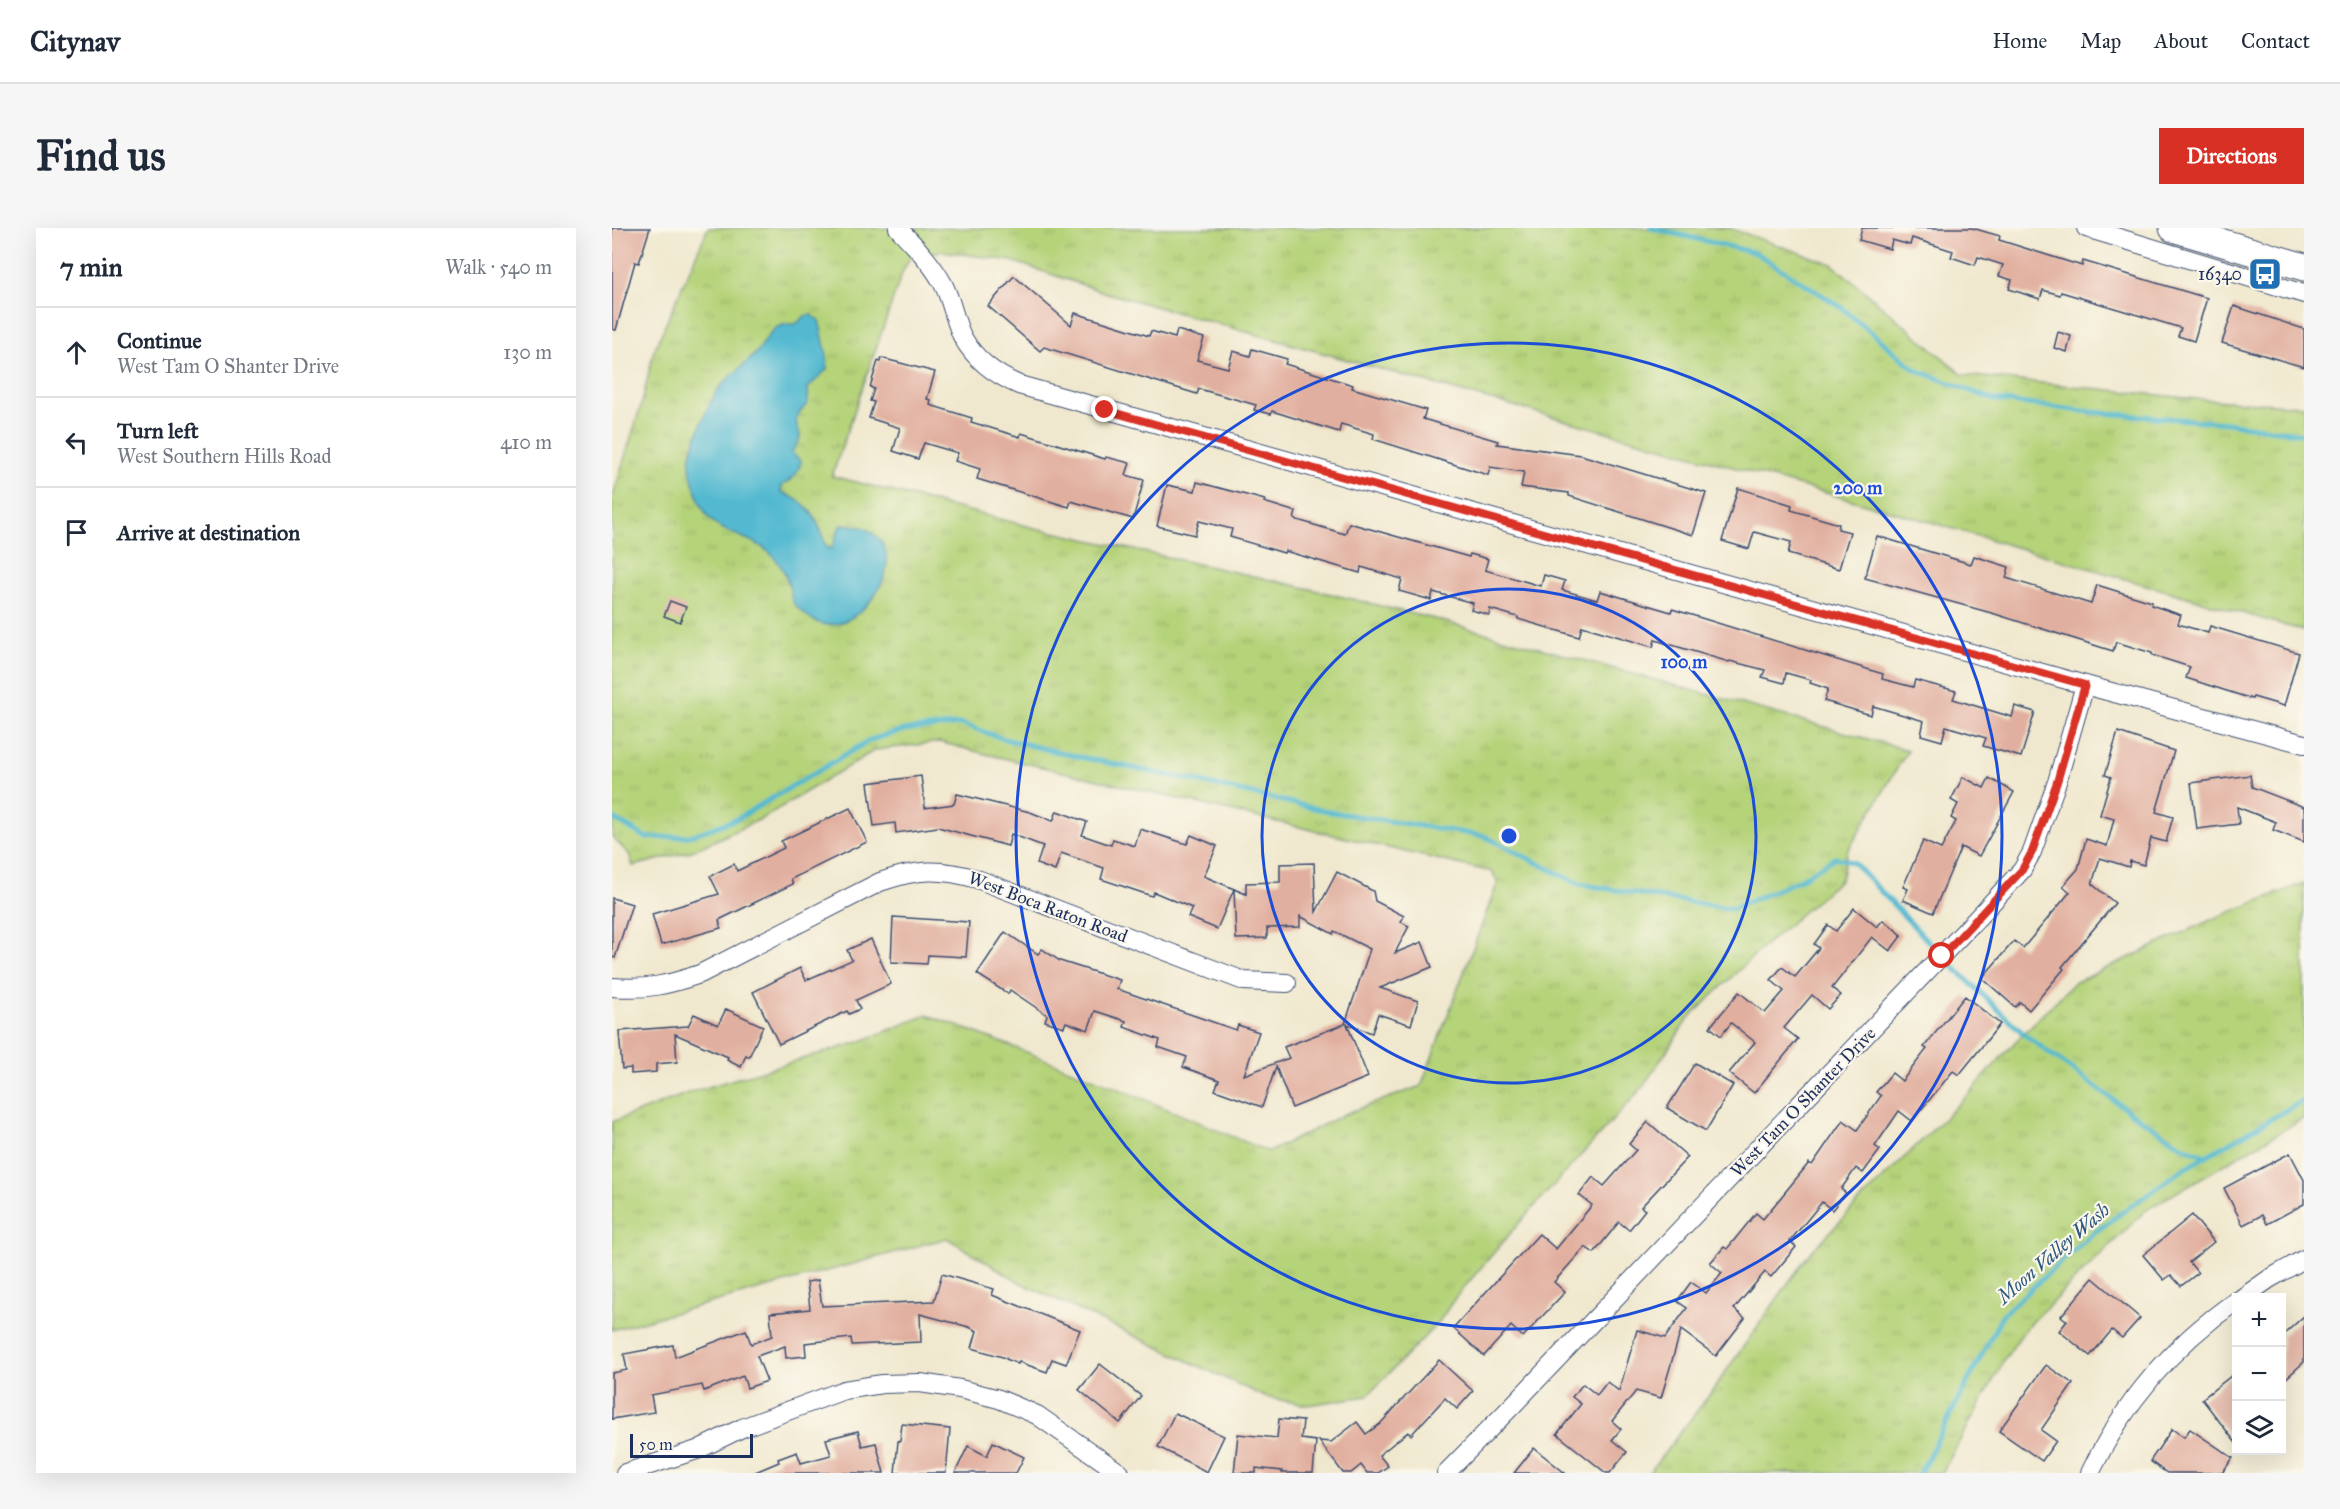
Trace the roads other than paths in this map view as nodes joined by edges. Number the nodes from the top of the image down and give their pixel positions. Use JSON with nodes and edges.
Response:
{"nodes":[{"id":1,"x":898,"y":228,"type":"edge"},
{"id":2,"x":2086,"y":228,"type":"edge"},
{"id":3,"x":2165,"y":228,"type":"edge"},
{"id":4,"x":2173,"y":228,"type":"edge"},
{"id":5,"x":2158,"y":250,"type":"junction"},
{"id":6,"x":2304,"y":267,"type":"edge"},
{"id":7,"x":2304,"y":294,"type":"edge"},
{"id":8,"x":2085,"y":685,"type":"junction"},
{"id":9,"x":2304,"y":744,"type":"edge"},
{"id":10,"x":1287,"y":983,"type":"dead end"},
{"id":11,"x":612,"y":987,"type":"edge"},
{"id":12,"x":2304,"y":1259,"type":"edge"},
{"id":13,"x":2249,"y":1293,"type":"edge"},
{"id":14,"x":2232,"y":1304,"type":"edge"},
{"id":15,"x":625,"y":1473,"type":"edge"},
{"id":16,"x":1120,"y":1473,"type":"edge"},
{"id":17,"x":1446,"y":1473,"type":"edge"},
{"id":18,"x":2090,"y":1473,"type":"edge"}],
"edges":[{"from":1,"to":8,"type":"street"},
{"from":2,"to":5,"type":"street"},
{"from":3,"to":5,"type":"street"},
{"from":4,"to":6,"type":"main road"},
{"from":5,"to":7,"type":"street"},
{"from":8,"to":9,"type":"street"},
{"from":8,"to":17,"type":"street","name":"West Tam O Shanter Drive"},
{"from":10,"to":11,"type":"street","name":"West Boca Raton Road"},
{"from":12,"to":13,"type":"street"},
{"from":14,"to":18,"type":"street"},
{"from":15,"to":16,"type":"street"}]}
